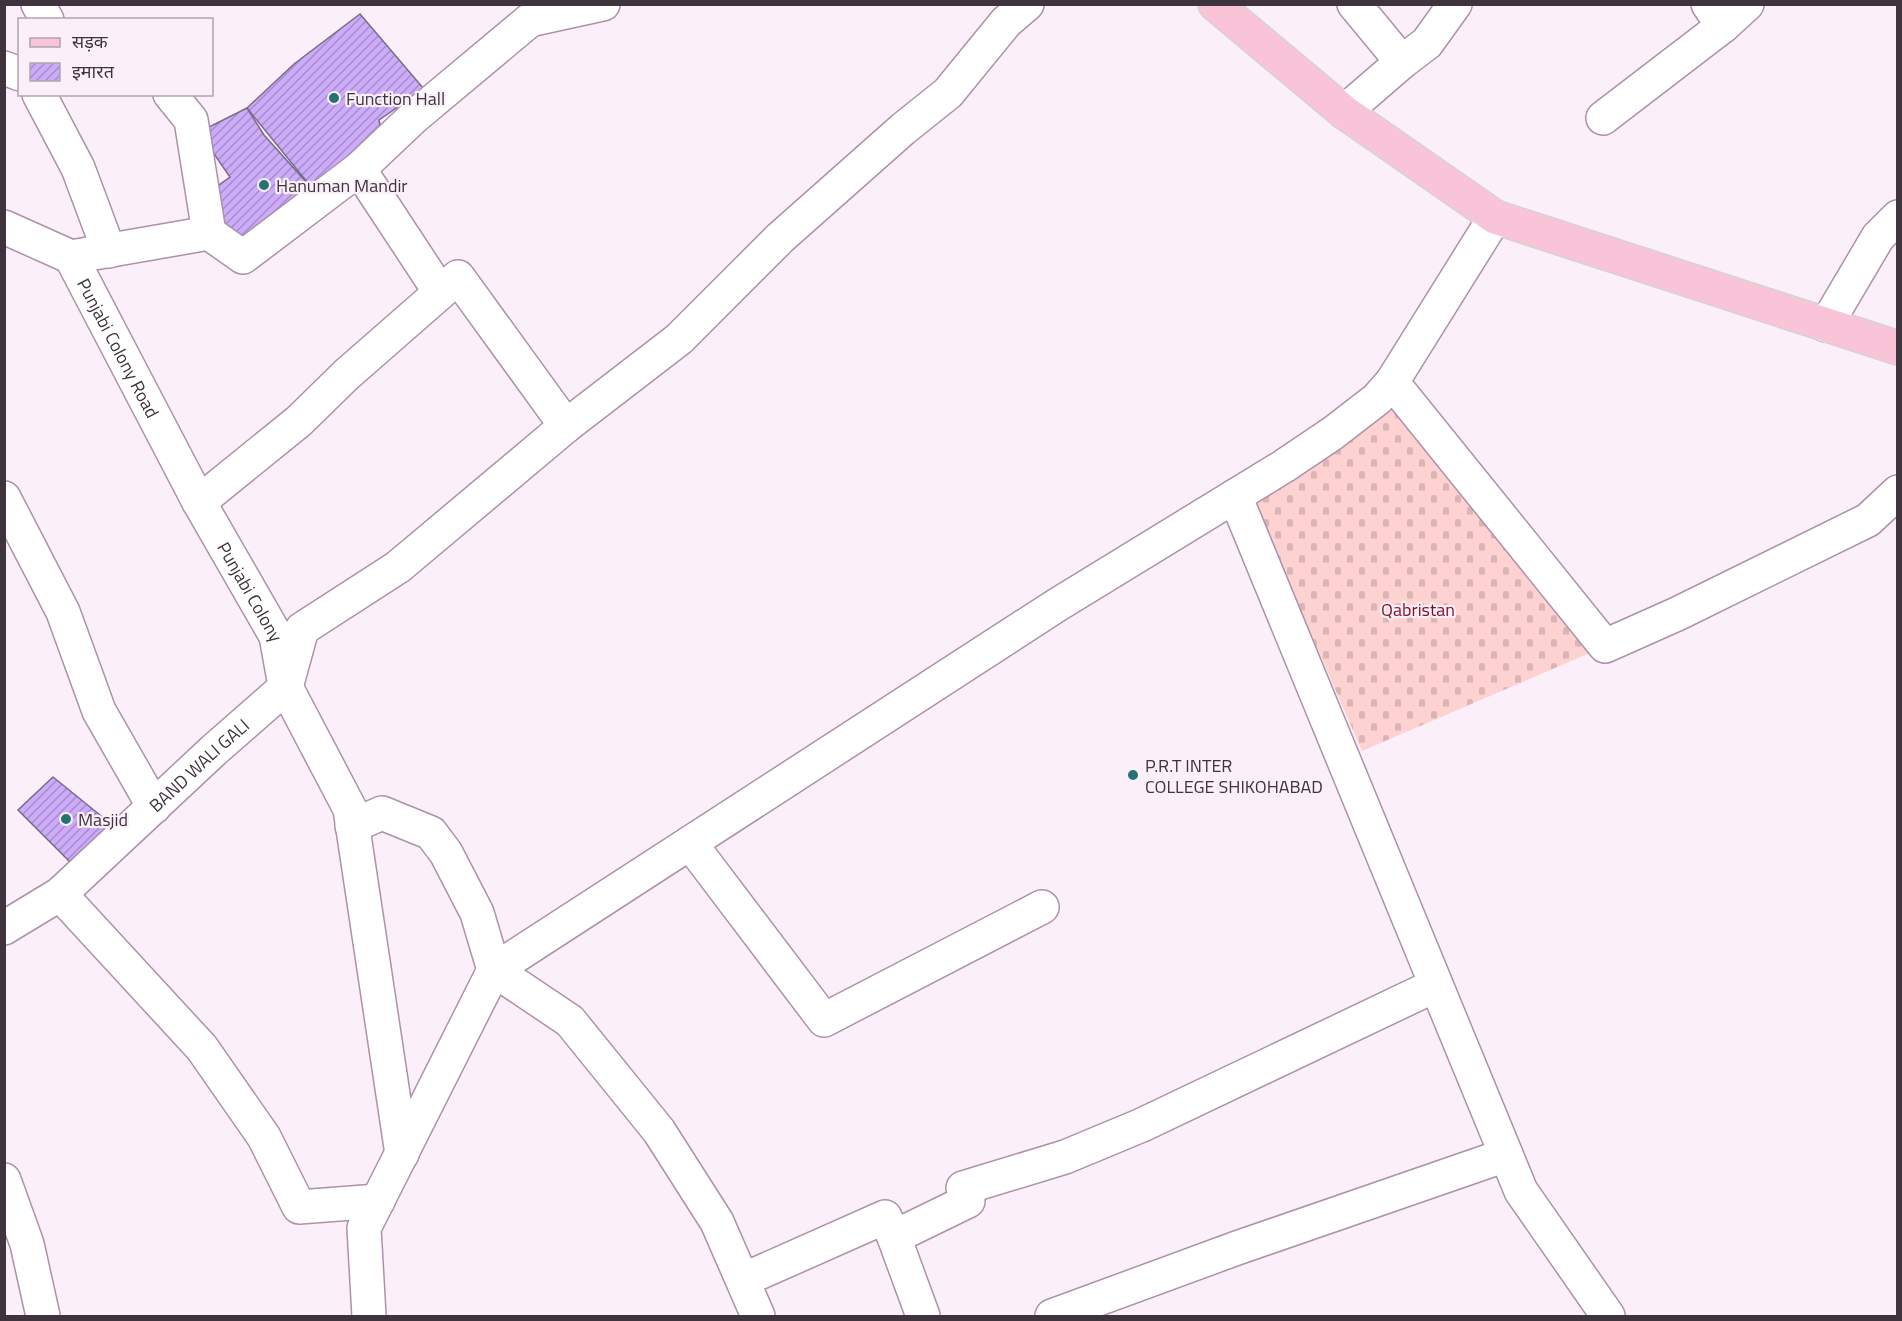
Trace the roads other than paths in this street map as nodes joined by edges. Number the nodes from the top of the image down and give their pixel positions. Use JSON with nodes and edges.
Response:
{"nodes":[{"id":1,"x":38,"y":4,"type":"edge"},
{"id":2,"x":603,"y":4,"type":"edge"},
{"id":3,"x":1028,"y":4,"type":"edge"},
{"id":4,"x":1215,"y":4,"type":"edge"},
{"id":5,"x":1354,"y":4,"type":"edge"},
{"id":6,"x":1455,"y":4,"type":"edge"},
{"id":7,"x":1747,"y":4,"type":"edge"},
{"id":8,"x":1716,"y":15,"type":"edge"},
{"id":9,"x":46,"y":18,"type":"edge"},
{"id":10,"x":1402,"y":62,"type":"junction"},
{"id":11,"x":40,"y":96,"type":"edge"},
{"id":12,"x":172,"y":96,"type":"edge"},
{"id":13,"x":1344,"y":112,"type":"junction"},
{"id":14,"x":1602,"y":118,"type":"dead end"},
{"id":15,"x":359,"y":169,"type":"junction"},
{"id":16,"x":1495,"y":217,"type":"junction"},
{"id":17,"x":1898,"y":217,"type":"edge"},
{"id":18,"x":4,"y":227,"type":"edge"},
{"id":19,"x":209,"y":233,"type":"junction"},
{"id":20,"x":109,"y":251,"type":"junction"},
{"id":21,"x":71,"y":257,"type":"junction"},
{"id":22,"x":440,"y":292,"type":"junction"},
{"id":23,"x":1827,"y":325,"type":"junction"},
{"id":24,"x":1898,"y":348,"type":"edge"},
{"id":25,"x":1392,"y":382,"type":"junction"},
{"id":26,"x":566,"y":426,"type":"junction"},
{"id":27,"x":1898,"y":492,"type":"edge"},
{"id":28,"x":1235,"y":496,"type":"junction"},
{"id":29,"x":4,"y":498,"type":"edge"},
{"id":30,"x":200,"y":502,"type":"junction"},
{"id":31,"x":286,"y":687,"type":"junction"},
{"id":32,"x":154,"y":807,"type":"junction"},
{"id":33,"x":351,"y":817,"type":"junction"},
{"id":34,"x":690,"y":843,"type":"junction"},
{"id":35,"x":60,"y":894,"type":"junction"},
{"id":36,"x":1042,"y":907,"type":"dead end"},
{"id":37,"x":4,"y":928,"type":"edge"},
{"id":38,"x":494,"y":970,"type":"junction"},
{"id":39,"x":1436,"y":985,"type":"junction"},
{"id":40,"x":402,"y":1154,"type":"junction"},
{"id":41,"x":1506,"y":1155,"type":"junction"},
{"id":42,"x":4,"y":1180,"type":"edge"},
{"id":43,"x":378,"y":1201,"type":"junction"},
{"id":44,"x":894,"y":1237,"type":"junction"},
{"id":45,"x":743,"y":1280,"type":"junction"},
{"id":46,"x":43,"y":1317,"type":"edge"},
{"id":47,"x":369,"y":1317,"type":"edge"},
{"id":48,"x":758,"y":1317,"type":"edge"},
{"id":49,"x":923,"y":1317,"type":"edge"},
{"id":50,"x":1052,"y":1317,"type":"edge"},
{"id":51,"x":1608,"y":1317,"type":"edge"}],
"edges":[{"from":1,"to":9,"type":"street"},
{"from":2,"to":15,"type":"street"},
{"from":3,"to":26,"type":"street"},
{"from":4,"to":13,"type":"main road"},
{"from":5,"to":10,"type":"street"},
{"from":6,"to":10,"type":"street"},
{"from":7,"to":8,"type":"street"},
{"from":8,"to":14,"type":"street"},
{"from":10,"to":13,"type":"street"},
{"from":11,"to":20,"type":"street"},
{"from":12,"to":19,"type":"street"},
{"from":13,"to":16,"type":"main road"},
{"from":15,"to":19,"type":"street"},
{"from":15,"to":22,"type":"street"},
{"from":16,"to":23,"type":"main road"},
{"from":16,"to":25,"type":"street"},
{"from":17,"to":23,"type":"street"},
{"from":18,"to":21,"type":"street","name":"Punjabi Colony Road"},
{"from":19,"to":20,"type":"street"},
{"from":20,"to":21,"type":"street"},
{"from":21,"to":30,"type":"street","name":"Punjabi Colony Road"},
{"from":22,"to":26,"type":"street"},
{"from":22,"to":30,"type":"street"},
{"from":23,"to":24,"type":"main road"},
{"from":25,"to":27,"type":"street"},
{"from":25,"to":28,"type":"street"},
{"from":26,"to":31,"type":"street"},
{"from":28,"to":34,"type":"street"},
{"from":28,"to":39,"type":"street"},
{"from":29,"to":32,"type":"street"},
{"from":30,"to":31,"type":"street","name":"Punjabi Colony"},
{"from":31,"to":32,"type":"street","name":"BAND WALI GALI"},
{"from":31,"to":33,"type":"street"},
{"from":32,"to":35,"type":"street","name":"BAND WALI GALI"},
{"from":33,"to":38,"type":"street"},
{"from":33,"to":40,"type":"street"},
{"from":34,"to":36,"type":"street"},
{"from":34,"to":38,"type":"street"},
{"from":35,"to":37,"type":"street","name":"BAND WALI GALI"},
{"from":35,"to":43,"type":"street"},
{"from":38,"to":40,"type":"street"},
{"from":38,"to":45,"type":"street"},
{"from":39,"to":41,"type":"street"},
{"from":39,"to":44,"type":"street"},
{"from":40,"to":43,"type":"street"},
{"from":41,"to":50,"type":"street"},
{"from":41,"to":51,"type":"street"},
{"from":42,"to":46,"type":"street"},
{"from":43,"to":47,"type":"street"},
{"from":44,"to":45,"type":"street"},
{"from":44,"to":49,"type":"street"},
{"from":45,"to":48,"type":"street"}]}
